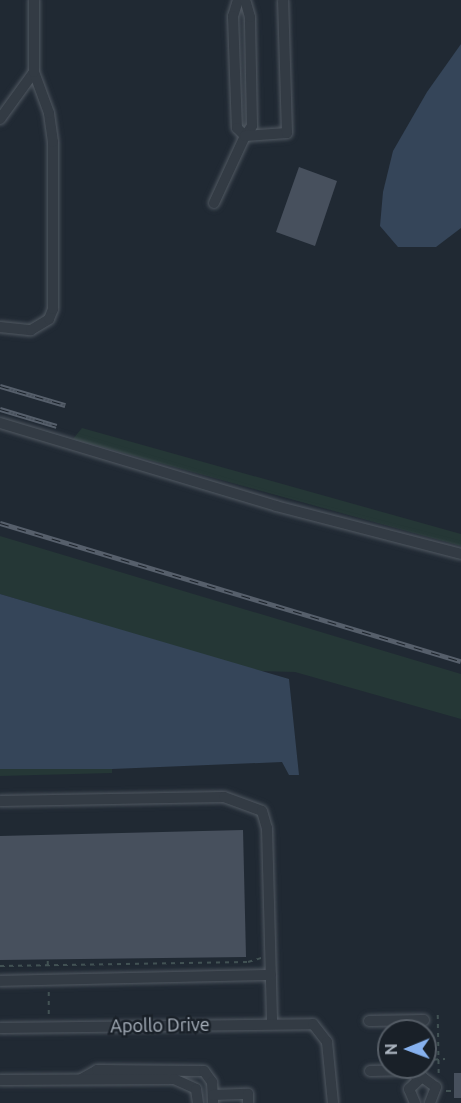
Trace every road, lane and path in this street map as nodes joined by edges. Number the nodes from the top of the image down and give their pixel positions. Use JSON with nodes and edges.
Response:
{"nodes":[{"id":1,"x":34,"y":0,"type":"edge"},
{"id":2,"x":238,"y":0,"type":"edge"},
{"id":3,"x":245,"y":0,"type":"edge"},
{"id":4,"x":283,"y":1,"type":"edge"},
{"id":5,"x":34,"y":72,"type":"junction"},
{"id":6,"x":0,"y":119,"type":"edge"},
{"id":7,"x":245,"y":136,"type":"junction"},
{"id":8,"x":214,"y":203,"type":"dead end"},
{"id":9,"x":0,"y":327,"type":"edge"},
{"id":10,"x":0,"y":423,"type":"edge"},
{"id":11,"x":461,"y":554,"type":"edge"},
{"id":12,"x":0,"y":801,"type":"edge"},
{"id":13,"x":270,"y":955,"type":"junction"},
{"id":14,"x":48,"y":961,"type":"dead end"},
{"id":15,"x":48,"y":965,"type":"junction"},
{"id":16,"x":0,"y":966,"type":"edge"},
{"id":17,"x":271,"y":975,"type":"junction"},
{"id":18,"x":49,"y":980,"type":"junction"},
{"id":19,"x":0,"y":981,"type":"edge"},
{"id":20,"x":438,"y":1015,"type":"dead end"},
{"id":21,"x":369,"y":1021,"type":"dead end"},
{"id":22,"x":377,"y":1021,"type":"edge"},
{"id":23,"x":272,"y":1022,"type":"junction"},
{"id":24,"x":49,"y":1027,"type":"junction"},
{"id":25,"x":0,"y":1028,"type":"edge"},
{"id":26,"x":439,"y":1059,"type":"junction"},
{"id":27,"x":445,"y":1059,"type":"dead end"},
{"id":28,"x":370,"y":1071,"type":"dead end"},
{"id":29,"x":377,"y":1071,"type":"edge"},
{"id":30,"x":81,"y":1079,"type":"junction"},
{"id":31,"x":418,"y":1079,"type":"edge"},
{"id":32,"x":427,"y":1079,"type":"edge"},
{"id":33,"x":0,"y":1080,"type":"edge"},
{"id":34,"x":442,"y":1083,"type":"dead end"},
{"id":35,"x":444,"y":1088,"type":"dead end"},
{"id":36,"x":445,"y":1095,"type":"dead end"},
{"id":37,"x":213,"y":1099,"type":"edge"},
{"id":38,"x":198,"y":1103,"type":"edge"},
{"id":39,"x":248,"y":1103,"type":"edge"},
{"id":40,"x":333,"y":1103,"type":"edge"},
{"id":41,"x":415,"y":1103,"type":"edge"},
{"id":42,"x":430,"y":1103,"type":"edge"}],
"edges":[{"from":1,"to":5,"type":"street"},
{"from":2,"to":7,"type":"street"},
{"from":3,"to":7,"type":"street"},
{"from":4,"to":7,"type":"street"},
{"from":5,"to":6,"type":"street"},
{"from":5,"to":9,"type":"street"},
{"from":7,"to":8,"type":"street"},
{"from":10,"to":11,"type":"street"},
{"from":12,"to":13,"type":"street"},
{"from":13,"to":15,"type":"path"},
{"from":13,"to":17,"type":"street"},
{"from":14,"to":15,"type":"path"},
{"from":15,"to":16,"type":"path"},
{"from":15,"to":18,"type":"path"},
{"from":17,"to":18,"type":"street"},
{"from":17,"to":23,"type":"street"},
{"from":18,"to":19,"type":"street"},
{"from":18,"to":24,"type":"path"},
{"from":20,"to":26,"type":"path"},
{"from":21,"to":22,"type":"street"},
{"from":23,"to":24,"type":"street","name":"Apollo Drive"},
{"from":23,"to":40,"type":"street","name":"Apollo Drive"},
{"from":24,"to":25,"type":"street","name":"Apollo Drive"},
{"from":26,"to":27,"type":"path"},
{"from":26,"to":34,"type":"path"},
{"from":28,"to":29,"type":"street"},
{"from":30,"to":33,"type":"street"},
{"from":30,"to":37,"type":"street"},
{"from":30,"to":38,"type":"street"},
{"from":31,"to":41,"type":"street"},
{"from":32,"to":42,"type":"street"},
{"from":35,"to":36,"type":"path"},
{"from":37,"to":39,"type":"street"}]}
